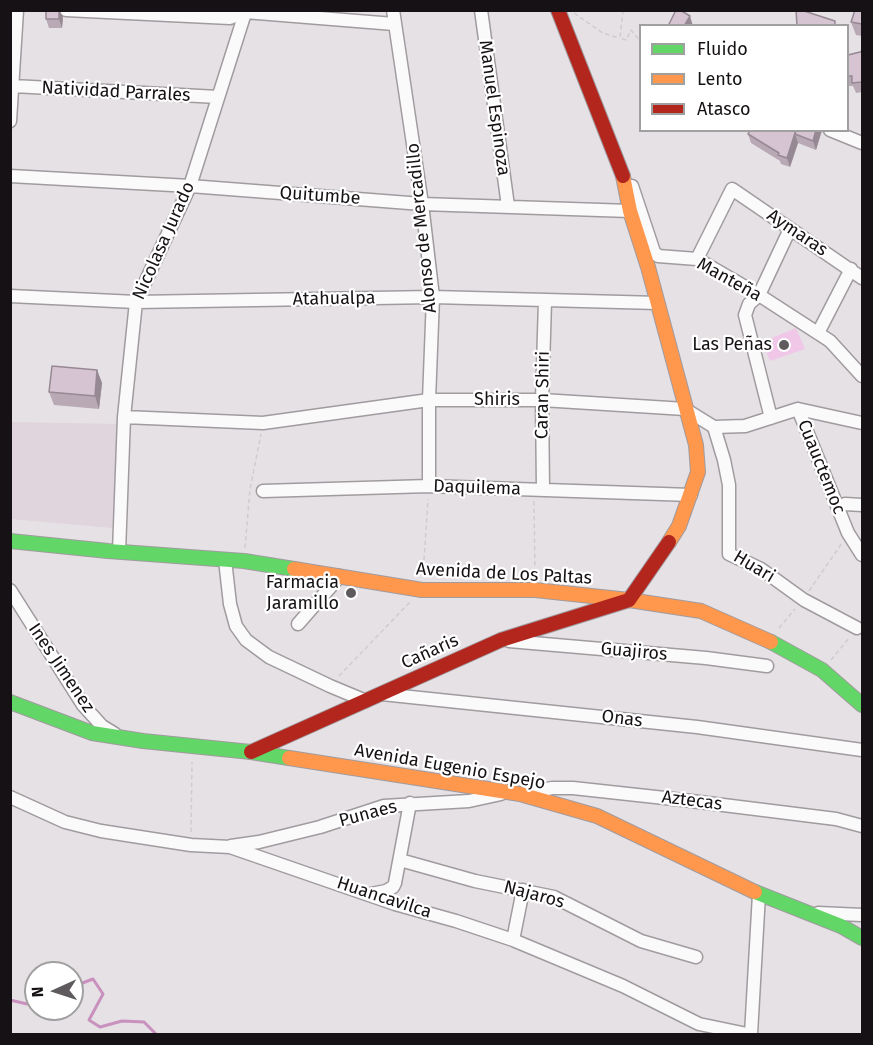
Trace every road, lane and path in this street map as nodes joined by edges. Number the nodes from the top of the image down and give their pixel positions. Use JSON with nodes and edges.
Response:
{"nodes":[{"id":1,"x":17,"y":10,"type":"edge"},
{"id":2,"x":66,"y":10,"type":"edge"},
{"id":3,"x":393,"y":10,"type":"edge"},
{"id":4,"x":481,"y":10,"type":"edge"},
{"id":5,"x":558,"y":10,"type":"edge"},
{"id":6,"x":571,"y":10,"type":"edge"},
{"id":7,"x":622,"y":10,"type":"edge"},
{"id":8,"x":245,"y":11,"type":"edge"},
{"id":9,"x":394,"y":24,"type":"junction"},
{"id":10,"x":620,"y":38,"type":"junction"},
{"id":11,"x":639,"y":40,"type":"edge"},
{"id":12,"x":13,"y":86,"type":"junction"},
{"id":13,"x":218,"y":97,"type":"junction"},
{"id":14,"x":10,"y":121,"type":"edge"},
{"id":15,"x":835,"y":132,"type":"edge"},
{"id":16,"x":862,"y":143,"type":"edge"},
{"id":17,"x":10,"y":176,"type":"edge"},
{"id":18,"x":623,"y":176,"type":"junction"},
{"id":19,"x":190,"y":186,"type":"junction"},
{"id":20,"x":422,"y":204,"type":"junction"},
{"id":21,"x":508,"y":206,"type":"junction"},
{"id":22,"x":630,"y":211,"type":"junction"},
{"id":23,"x":790,"y":229,"type":"junction"},
{"id":24,"x":697,"y":259,"type":"junction"},
{"id":25,"x":851,"y":269,"type":"junction"},
{"id":26,"x":862,"y":278,"type":"edge"},
{"id":27,"x":759,"y":295,"type":"junction"},
{"id":28,"x":10,"y":296,"type":"edge"},
{"id":29,"x":433,"y":297,"type":"junction"},
{"id":30,"x":545,"y":301,"type":"junction"},
{"id":31,"x":136,"y":302,"type":"junction"},
{"id":32,"x":658,"y":303,"type":"junction"},
{"id":33,"x":818,"y":333,"type":"junction"},
{"id":34,"x":862,"y":376,"type":"edge"},
{"id":35,"x":542,"y":399,"type":"junction"},
{"id":36,"x":429,"y":400,"type":"junction"},
{"id":37,"x":685,"y":409,"type":"junction"},
{"id":38,"x":798,"y":409,"type":"junction"},
{"id":39,"x":124,"y":417,"type":"junction"},
{"id":40,"x":771,"y":418,"type":"junction"},
{"id":41,"x":862,"y":423,"type":"edge"},
{"id":42,"x":714,"y":427,"type":"junction"},
{"id":43,"x":429,"y":486,"type":"junction"},
{"id":44,"x":538,"y":490,"type":"junction"},
{"id":45,"x":263,"y":491,"type":"dead end"},
{"id":46,"x":691,"y":495,"type":"junction"},
{"id":47,"x":862,"y":505,"type":"edge"},
{"id":48,"x":838,"y":507,"type":"junction"},
{"id":49,"x":848,"y":533,"type":"junction"},
{"id":50,"x":10,"y":541,"type":"edge"},
{"id":51,"x":119,"y":552,"type":"junction"},
{"id":52,"x":862,"y":555,"type":"edge"},
{"id":53,"x":225,"y":560,"type":"junction"},
{"id":54,"x":340,"y":576,"type":"junction"},
{"id":55,"x":10,"y":590,"type":"edge"},
{"id":56,"x":422,"y":590,"type":"junction"},
{"id":57,"x":535,"y":590,"type":"junction"},
{"id":58,"x":629,"y":600,"type":"junction"},
{"id":59,"x":804,"y":600,"type":"junction"},
{"id":60,"x":298,"y":624,"type":"dead end"},
{"id":61,"x":857,"y":628,"type":"joint"},
{"id":62,"x":501,"y":640,"type":"junction"},
{"id":63,"x":768,"y":640,"type":"junction"},
{"id":64,"x":767,"y":666,"type":"dead end"},
{"id":65,"x":822,"y":670,"type":"junction"},
{"id":66,"x":330,"y":686,"type":"junction"},
{"id":67,"x":381,"y":694,"type":"junction"},
{"id":68,"x":366,"y":700,"type":"junction"},
{"id":69,"x":10,"y":702,"type":"edge"},
{"id":70,"x":862,"y":705,"type":"edge"},
{"id":71,"x":121,"y":737,"type":"junction"},
{"id":72,"x":192,"y":746,"type":"junction"},
{"id":73,"x":862,"y":750,"type":"edge"},
{"id":74,"x":251,"y":752,"type":"junction"},
{"id":75,"x":514,"y":794,"type":"junction"},
{"id":76,"x":10,"y":797,"type":"edge"},
{"id":77,"x":410,"y":803,"type":"junction"},
{"id":78,"x":862,"y":826,"type":"edge"},
{"id":79,"x":191,"y":845,"type":"junction"},
{"id":80,"x":230,"y":847,"type":"junction"},
{"id":81,"x":400,"y":860,"type":"junction"},
{"id":82,"x":523,"y":890,"type":"junction"},
{"id":83,"x":367,"y":894,"type":"junction"},
{"id":84,"x":759,"y":894,"type":"junction"},
{"id":85,"x":808,"y":913,"type":"junction"},
{"id":86,"x":862,"y":915,"type":"edge"},
{"id":87,"x":862,"y":938,"type":"edge"},
{"id":88,"x":513,"y":940,"type":"junction"},
{"id":89,"x":696,"y":957,"type":"dead end"},
{"id":90,"x":749,"y":1035,"type":"edge"}],
"edges":[{"from":1,"to":12,"type":"street"},
{"from":2,"to":8,"type":"street"},
{"from":3,"to":9,"type":"street","name":"Alonso de Mercadillo"},
{"from":4,"to":21,"type":"street","name":"Manuel Espinoza"},
{"from":5,"to":18,"type":"main road"},
{"from":6,"to":10,"type":"path"},
{"from":7,"to":10,"type":"path"},
{"from":8,"to":9,"type":"street"},
{"from":8,"to":13,"type":"street","name":"Nicolasa Jurado"},
{"from":9,"to":20,"type":"street","name":"Alonso de Mercadillo"},
{"from":10,"to":11,"type":"path"},
{"from":12,"to":13,"type":"street","name":"Natividad Parrales"},
{"from":12,"to":14,"type":"street"},
{"from":13,"to":19,"type":"street","name":"Nicolasa Jurado"},
{"from":15,"to":16,"type":"street"},
{"from":17,"to":19,"type":"street","name":"Quitumbe"},
{"from":18,"to":22,"type":"main road"},
{"from":18,"to":24,"type":"street","name":"Manteña"},
{"from":19,"to":20,"type":"street","name":"Quitumbe"},
{"from":19,"to":31,"type":"street","name":"Nicolasa Jurado"},
{"from":20,"to":21,"type":"street","name":"Quitumbe"},
{"from":20,"to":29,"type":"street","name":"Alonso de Mercadillo"},
{"from":21,"to":22,"type":"street","name":"Quitumbe"},
{"from":22,"to":32,"type":"main road"},
{"from":23,"to":24,"type":"street","name":"Aymaras"},
{"from":23,"to":25,"type":"street","name":"Aymaras"},
{"from":23,"to":27,"type":"street"},
{"from":24,"to":27,"type":"street","name":"Manteña"},
{"from":25,"to":26,"type":"street","name":"Aymaras"},
{"from":25,"to":33,"type":"street"},
{"from":27,"to":33,"type":"street","name":"Manteña"},
{"from":27,"to":40,"type":"street"},
{"from":28,"to":31,"type":"street","name":"Atahualpa"},
{"from":29,"to":30,"type":"street","name":"Atahualpa"},
{"from":29,"to":31,"type":"street","name":"Atahualpa"},
{"from":29,"to":36,"type":"street","name":"Alonso de Mercadillo"},
{"from":30,"to":32,"type":"street","name":"Atahualpa"},
{"from":30,"to":35,"type":"street","name":"Caran Shiri"},
{"from":31,"to":39,"type":"street","name":"Nicolasa Jurado"},
{"from":32,"to":37,"type":"main road"},
{"from":33,"to":34,"type":"street","name":"Manteña"},
{"from":35,"to":36,"type":"street","name":"Shiris"},
{"from":35,"to":37,"type":"street","name":"Shiris"},
{"from":35,"to":44,"type":"street","name":"Caran Shiri"},
{"from":36,"to":39,"type":"street","name":"Shiris"},
{"from":36,"to":43,"type":"street","name":"Alonso de Mercadillo"},
{"from":37,"to":42,"type":"street","name":"Shiris"},
{"from":37,"to":46,"type":"main road"},
{"from":38,"to":40,"type":"street"},
{"from":38,"to":41,"type":"street"},
{"from":38,"to":48,"type":"street","name":"Cuauctemoc"},
{"from":39,"to":51,"type":"street","name":"Nicolasa Jurado"},
{"from":40,"to":42,"type":"street"},
{"from":42,"to":59,"type":"street","name":"Huari"},
{"from":43,"to":44,"type":"street","name":"Daquilema"},
{"from":43,"to":45,"type":"street","name":"Daquilema"},
{"from":43,"to":56,"type":"path"},
{"from":44,"to":46,"type":"street","name":"Daquilema"},
{"from":44,"to":57,"type":"path"},
{"from":46,"to":58,"type":"main road"},
{"from":47,"to":48,"type":"street"},
{"from":48,"to":49,"type":"street","name":"Cuauctemoc"},
{"from":49,"to":52,"type":"street","name":"Cuauctemoc"},
{"from":49,"to":59,"type":"path"},
{"from":50,"to":51,"type":"main road","name":"Avenida de Los Paltas"},
{"from":51,"to":53,"type":"main road","name":"Avenida de Los Paltas"},
{"from":53,"to":54,"type":"main road","name":"Avenida de Los Paltas"},
{"from":53,"to":66,"type":"street"},
{"from":54,"to":56,"type":"main road","name":"Avenida de Los Paltas"},
{"from":54,"to":60,"type":"street"},
{"from":55,"to":71,"type":"street","name":"Ines Jimenez"},
{"from":56,"to":57,"type":"main road","name":"Avenida de Los Paltas"},
{"from":56,"to":66,"type":"path"},
{"from":57,"to":58,"type":"main road","name":"Avenida de Los Paltas"},
{"from":58,"to":62,"type":"main road","name":"Cañaris"},
{"from":58,"to":63,"type":"main road","name":"Avenida de Los Paltas"},
{"from":59,"to":61,"type":"street","name":"Huari"},
{"from":59,"to":63,"type":"path"},
{"from":61,"to":65,"type":"path"},
{"from":62,"to":64,"type":"street","name":"Guajiros"},
{"from":62,"to":67,"type":"main road","name":"Cañaris"},
{"from":63,"to":65,"type":"main road","name":"Avenida de Los Paltas"},
{"from":65,"to":70,"type":"main road","name":"Avenida de Los Paltas"},
{"from":66,"to":68,"type":"street"},
{"from":67,"to":68,"type":"main road","name":"Cañaris"},
{"from":67,"to":73,"type":"street","name":"Onas"},
{"from":68,"to":74,"type":"main road","name":"Cañaris"},
{"from":69,"to":71,"type":"main road","name":"Avenida Eugenio Espejo"},
{"from":71,"to":72,"type":"main road","name":"Avenida Eugenio Espejo"},
{"from":72,"to":74,"type":"main road","name":"Avenida Eugenio Espejo"},
{"from":72,"to":79,"type":"path"},
{"from":74,"to":75,"type":"main road","name":"Avenida Eugenio Espejo"},
{"from":75,"to":77,"type":"street","name":"Punaes"},
{"from":75,"to":78,"type":"street","name":"Aztecas"},
{"from":75,"to":84,"type":"main road","name":"Avenida Eugenio Espejo"},
{"from":76,"to":79,"type":"street","name":"Huancavilca"},
{"from":77,"to":80,"type":"street","name":"Punaes"},
{"from":77,"to":81,"type":"street"},
{"from":79,"to":80,"type":"street","name":"Huancavilca"},
{"from":80,"to":83,"type":"street","name":"Huancavilca"},
{"from":81,"to":82,"type":"street","name":"Najaros"},
{"from":81,"to":83,"type":"street"},
{"from":82,"to":88,"type":"street"},
{"from":82,"to":89,"type":"street","name":"Najaros"},
{"from":83,"to":88,"type":"street","name":"Huancavilca"},
{"from":84,"to":85,"type":"main road","name":"Avenida Eugenio Espejo"},
{"from":84,"to":90,"type":"street"},
{"from":85,"to":86,"type":"street"},
{"from":85,"to":87,"type":"main road","name":"Avenida Eugenio Espejo"},
{"from":88,"to":90,"type":"street","name":"Huancavilca"}]}
